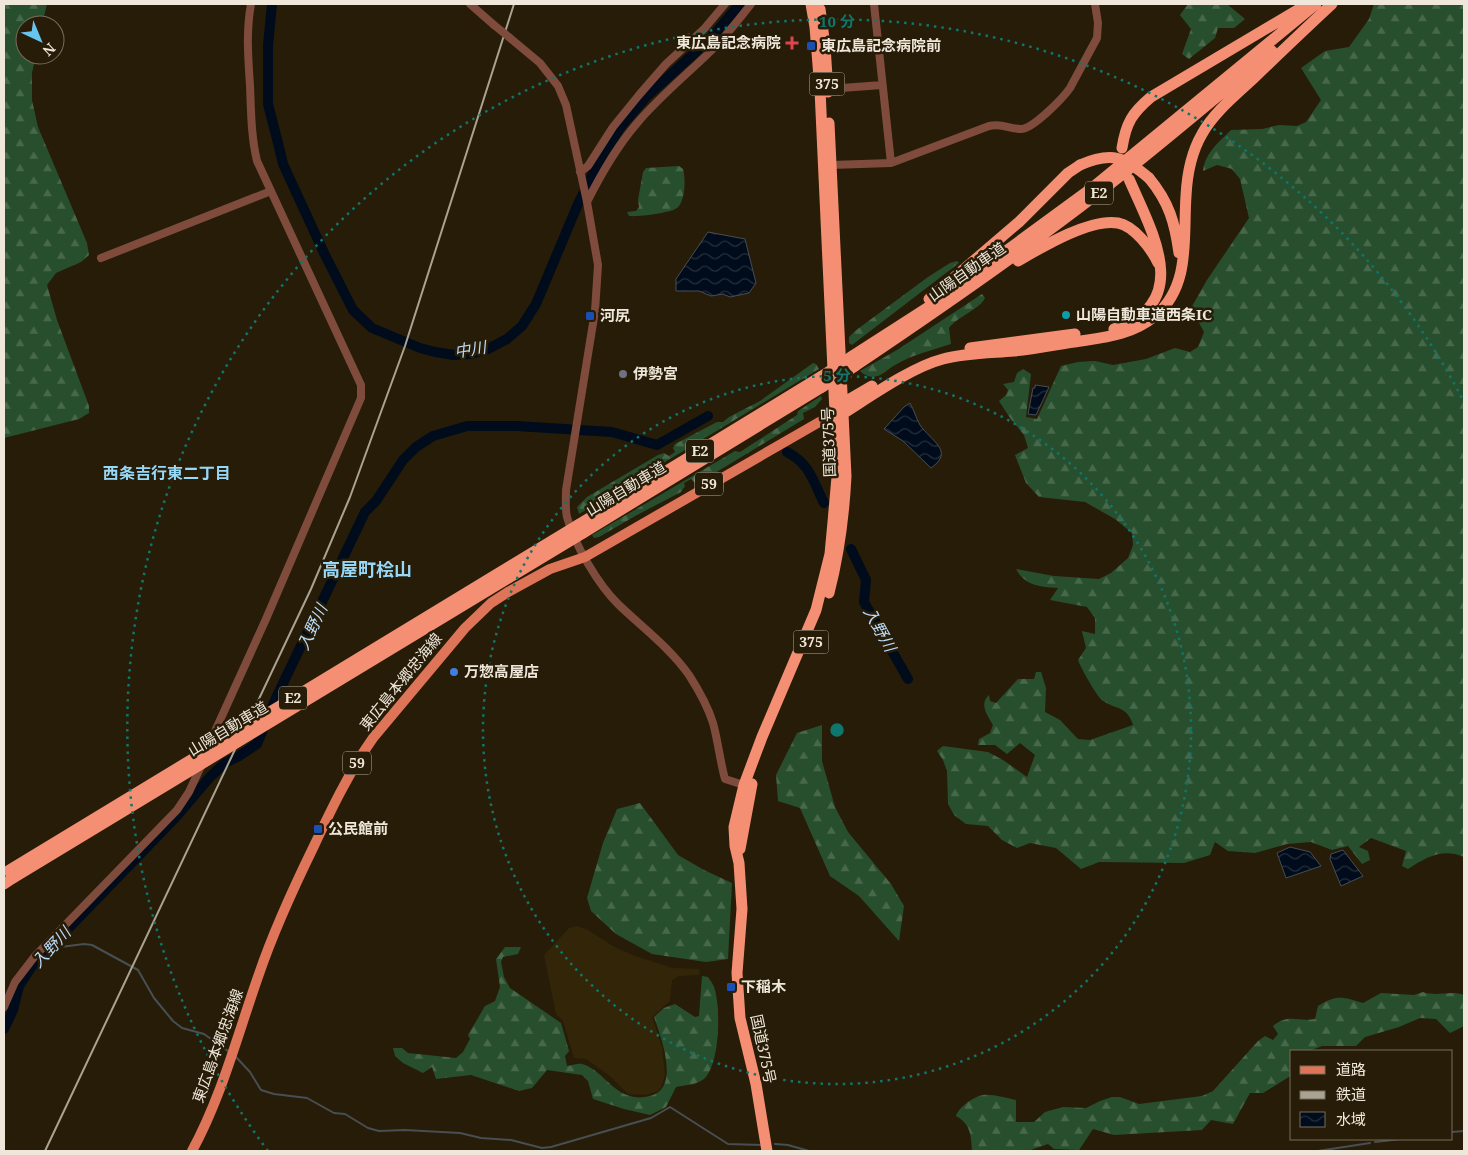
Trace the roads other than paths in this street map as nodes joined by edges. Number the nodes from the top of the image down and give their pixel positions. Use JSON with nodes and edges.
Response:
{"nodes":[{"id":1,"x":251,"y":4,"type":"edge"},
{"id":2,"x":470,"y":4,"type":"edge"},
{"id":3,"x":725,"y":4,"type":"edge"},
{"id":4,"x":751,"y":4,"type":"edge"},
{"id":5,"x":812,"y":4,"type":"edge"},
{"id":6,"x":819,"y":4,"type":"edge"},
{"id":7,"x":874,"y":4,"type":"edge"},
{"id":8,"x":1095,"y":4,"type":"edge"},
{"id":9,"x":1307,"y":4,"type":"edge"},
{"id":10,"x":1316,"y":4,"type":"edge"},
{"id":11,"x":1331,"y":4,"type":"edge"},
{"id":12,"x":882,"y":85,"type":"junction"},
{"id":13,"x":828,"y":89,"type":"junction"},
{"id":14,"x":1122,"y":148,"type":"dead end"},
{"id":15,"x":891,"y":163,"type":"junction"},
{"id":16,"x":831,"y":165,"type":"junction"},
{"id":17,"x":581,"y":176,"type":"junction"},
{"id":18,"x":1129,"y":180,"type":"dead end"},
{"id":19,"x":271,"y":191,"type":"junction"},
{"id":20,"x":588,"y":202,"type":"junction"},
{"id":21,"x":101,"y":258,"type":"dead end"},
{"id":22,"x":1161,"y":269,"type":"junction"},
{"id":23,"x":1180,"y":275,"type":"junction"},
{"id":24,"x":971,"y":288,"type":"junction"},
{"id":25,"x":853,"y":361,"type":"junction"},
{"id":26,"x":841,"y":410,"type":"junction"},
{"id":27,"x":585,"y":557,"type":"junction"},
{"id":28,"x":748,"y":786,"type":"junction"},
{"id":29,"x":7,"y":876,"type":"edge"},
{"id":30,"x":4,"y":1007,"type":"edge"},
{"id":31,"x":192,"y":1151,"type":"edge"},
{"id":32,"x":767,"y":1151,"type":"edge"}],
"edges":[{"from":1,"to":19,"type":"street"},
{"from":2,"to":17,"type":"street","bridge":true},
{"from":3,"to":17,"type":"street"},
{"from":4,"to":20,"type":"street"},
{"from":5,"to":26,"type":"highway","name":"国道375号","number":"375"},
{"from":6,"to":13,"type":"highway","name":"国道375号","number":"375"},
{"from":7,"to":12,"type":"street"},
{"from":8,"to":15,"type":"street"},
{"from":9,"to":14,"type":"highway"},
{"from":10,"to":25,"type":"highway","name":"山陽自動車道","number":"E2"},
{"from":11,"to":23,"type":"highway"},
{"from":11,"to":24,"type":"highway","name":"山陽自動車道","number":"E2"},
{"from":12,"to":13,"type":"street"},
{"from":12,"to":15,"type":"street"},
{"from":13,"to":16,"type":"highway","name":"国道375号","number":"375"},
{"from":15,"to":16,"type":"street"},
{"from":16,"to":26,"type":"highway","name":"国道375号","number":"375"},
{"from":17,"to":20,"type":"street"},
{"from":18,"to":22,"type":"highway"},
{"from":19,"to":21,"type":"street"},
{"from":19,"to":30,"type":"street"},
{"from":20,"to":27,"type":"street"},
{"from":22,"to":24,"type":"highway"},
{"from":22,"to":26,"type":"highway"},
{"from":23,"to":25,"type":"highway","bridge":true},
{"from":23,"to":26,"type":"highway"},
{"from":24,"to":25,"type":"highway","name":"山陽自動車道","number":"E2"},
{"from":25,"to":29,"type":"highway","name":"山陽自動車道","number":"E2","bridge":true},
{"from":26,"to":27,"type":"main road","name":"東広島本郷忠海線","number":"59"},
{"from":26,"to":28,"type":"highway","name":"国道375号","number":"375"},
{"from":27,"to":28,"type":"street"},
{"from":27,"to":31,"type":"main road","name":"東広島本郷忠海線","number":"59"},
{"from":28,"to":32,"type":"highway","name":"国道375号","number":"375"}]}
